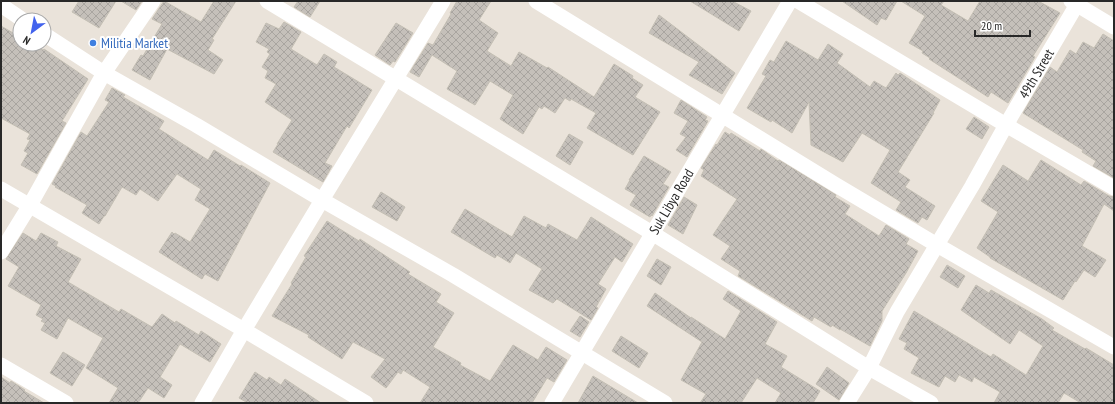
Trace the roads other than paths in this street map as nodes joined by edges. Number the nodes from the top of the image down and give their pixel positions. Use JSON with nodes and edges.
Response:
{"nodes":[{"id":1,"x":153,"y":1,"type":"edge"},
{"id":2,"x":267,"y":1,"type":"edge"},
{"id":3,"x":443,"y":1,"type":"edge"},
{"id":4,"x":536,"y":1,"type":"edge"},
{"id":5,"x":790,"y":1,"type":"edge"},
{"id":6,"x":798,"y":1,"type":"edge"},
{"id":7,"x":1076,"y":2,"type":"edge"},
{"id":8,"x":1,"y":6,"type":"edge"},
{"id":9,"x":12,"y":13,"type":"edge"},
{"id":10,"x":1114,"y":26,"type":"edge"},
{"id":11,"x":52,"y":39,"type":"edge"},
{"id":12,"x":104,"y":73,"type":"junction"},
{"id":13,"x":396,"y":78,"type":"junction"},
{"id":14,"x":723,"y":114,"type":"junction"},
{"id":15,"x":1006,"y":125,"type":"junction"},
{"id":16,"x":1114,"y":188,"type":"edge"},
{"id":17,"x":1,"y":189,"type":"edge"},
{"id":18,"x":322,"y":200,"type":"junction"},
{"id":19,"x":30,"y":205,"type":"junction"},
{"id":20,"x":652,"y":233,"type":"junction"},
{"id":21,"x":937,"y":245,"type":"junction"},
{"id":22,"x":1,"y":252,"type":"edge"},
{"id":23,"x":244,"y":330,"type":"junction"},
{"id":24,"x":1114,"y":347,"type":"edge"},
{"id":25,"x":582,"y":353,"type":"junction"},
{"id":26,"x":1,"y":365,"type":"edge"},
{"id":27,"x":869,"y":368,"type":"junction"},
{"id":28,"x":66,"y":403,"type":"edge"},
{"id":29,"x":202,"y":403,"type":"edge"},
{"id":30,"x":366,"y":403,"type":"edge"},
{"id":31,"x":552,"y":403,"type":"edge"},
{"id":32,"x":665,"y":403,"type":"edge"},
{"id":33,"x":847,"y":403,"type":"edge"},
{"id":34,"x":931,"y":403,"type":"edge"}],
"edges":[{"from":1,"to":12,"type":"street"},
{"from":2,"to":13,"type":"street"},
{"from":3,"to":13,"type":"street"},
{"from":4,"to":14,"type":"street"},
{"from":5,"to":14,"type":"street","name":"Suk Libya Road"},
{"from":6,"to":15,"type":"street"},
{"from":7,"to":10,"type":"street"},
{"from":7,"to":15,"type":"street","name":"49th Street"},
{"from":8,"to":9,"type":"street"},
{"from":11,"to":12,"type":"street"},
{"from":12,"to":18,"type":"street"},
{"from":12,"to":19,"type":"street"},
{"from":13,"to":18,"type":"street"},
{"from":13,"to":20,"type":"street"},
{"from":14,"to":20,"type":"street","name":"Suk Libya Road"},
{"from":14,"to":21,"type":"street"},
{"from":15,"to":16,"type":"street"},
{"from":15,"to":21,"type":"street","name":"49th Street"},
{"from":17,"to":19,"type":"street"},
{"from":18,"to":23,"type":"street"},
{"from":18,"to":25,"type":"street"},
{"from":19,"to":22,"type":"street"},
{"from":19,"to":23,"type":"street"},
{"from":20,"to":25,"type":"street","name":"Suk Libya Road"},
{"from":20,"to":27,"type":"street"},
{"from":21,"to":24,"type":"street"},
{"from":21,"to":27,"type":"street","name":"49th Street"},
{"from":23,"to":29,"type":"street"},
{"from":23,"to":30,"type":"street"},
{"from":25,"to":31,"type":"street","name":"Suk Libya Road"},
{"from":25,"to":32,"type":"street"},
{"from":26,"to":28,"type":"street"},
{"from":27,"to":33,"type":"street","name":"49th Street"},
{"from":27,"to":34,"type":"street"}]}
